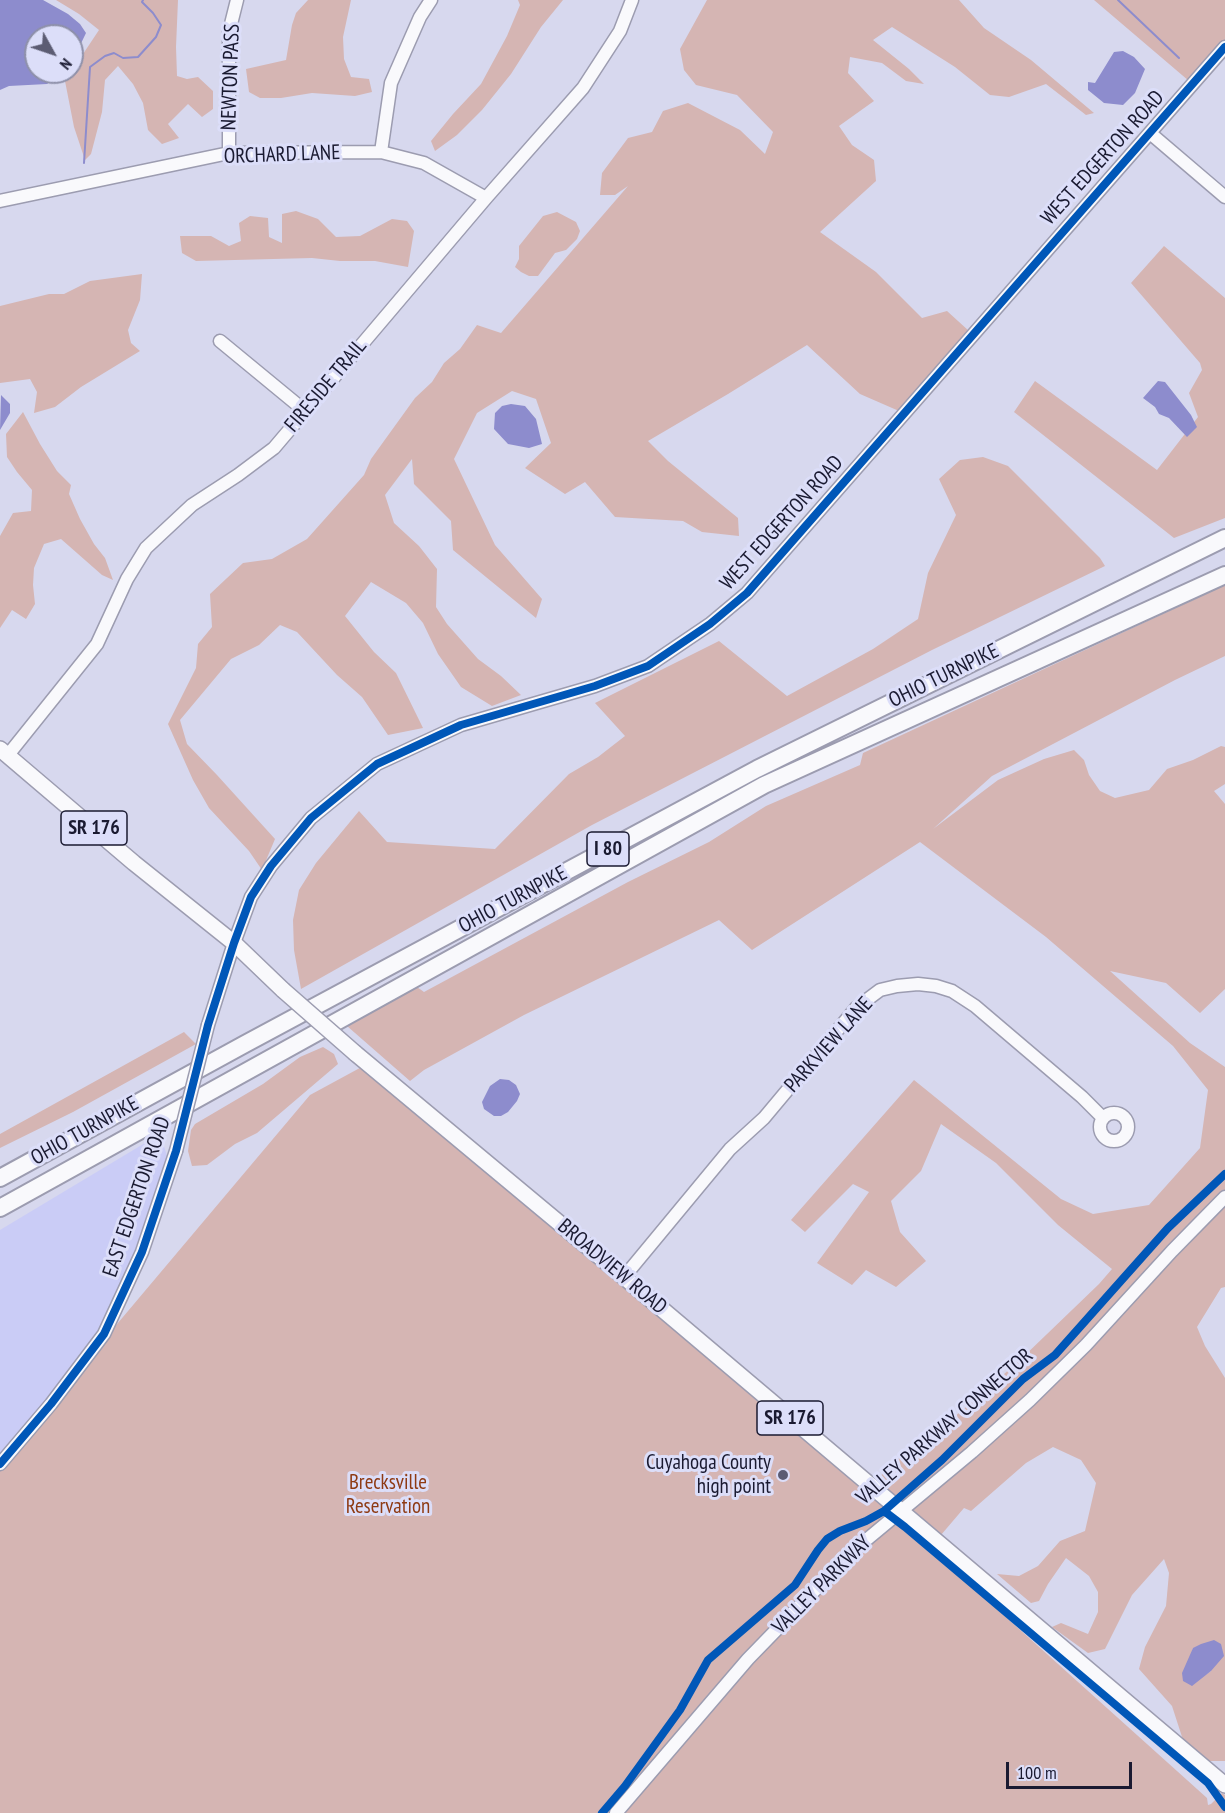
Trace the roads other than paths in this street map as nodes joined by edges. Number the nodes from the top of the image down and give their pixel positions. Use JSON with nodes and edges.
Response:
{"nodes":[{"id":1,"x":237,"y":0,"type":"edge"},
{"id":2,"x":431,"y":0,"type":"edge"},
{"id":3,"x":632,"y":0,"type":"edge"},
{"id":4,"x":1225,"y":46,"type":"edge"},
{"id":5,"x":1150,"y":133,"type":"junction"},
{"id":6,"x":381,"y":152,"type":"junction"},
{"id":7,"x":229,"y":153,"type":"junction"},
{"id":8,"x":1225,"y":197,"type":"edge"},
{"id":9,"x":486,"y":198,"type":"junction"},
{"id":10,"x":0,"y":201,"type":"edge"},
{"id":11,"x":220,"y":341,"type":"dead end"},
{"id":12,"x":305,"y":411,"type":"junction"},
{"id":13,"x":1225,"y":537,"type":"edge"},
{"id":14,"x":1225,"y":574,"type":"edge"},
{"id":15,"x":4,"y":752,"type":"edge"},
{"id":16,"x":234,"y":944,"type":"junction"},
{"id":17,"x":1103,"y":1118,"type":"dead end"},
{"id":18,"x":0,"y":1178,"type":"edge"},
{"id":19,"x":1225,"y":1197,"type":"edge"},
{"id":20,"x":0,"y":1209,"type":"edge"},
{"id":21,"x":624,"y":1277,"type":"junction"},
{"id":22,"x":0,"y":1464,"type":"edge"},
{"id":23,"x":901,"y":1511,"type":"junction"},
{"id":24,"x":1225,"y":1785,"type":"edge"},
{"id":25,"x":616,"y":1813,"type":"edge"}],
"edges":[{"from":1,"to":7,"type":"street","name":"NEWTON PASS"},
{"from":2,"to":6,"type":"street"},
{"from":3,"to":9,"type":"street","name":"FIRESIDE TRAIL"},
{"from":4,"to":5,"type":"street","name":"WEST EDGERTON ROAD"},
{"from":5,"to":8,"type":"street"},
{"from":5,"to":16,"type":"street","name":"WEST EDGERTON ROAD"},
{"from":6,"to":7,"type":"street","name":"ORCHARD LANE"},
{"from":6,"to":9,"type":"street","name":"ORCHARD LANE"},
{"from":7,"to":10,"type":"street","name":"ORCHARD LANE"},
{"from":9,"to":12,"type":"street","name":"FIRESIDE TRAIL"},
{"from":11,"to":12,"type":"street"},
{"from":12,"to":15,"type":"street","name":"FIRESIDE TRAIL"},
{"from":13,"to":18,"type":"highway","name":"OHIO TURNPIKE","number":"I 80"},
{"from":14,"to":20,"type":"highway","name":"OHIO TURNPIKE","number":"I 80"},
{"from":15,"to":16,"type":"main road","name":"BROADVIEW ROAD","number":"SR 176"},
{"from":16,"to":21,"type":"main road","name":"BROADVIEW ROAD","number":"SR 176","bridge":true},
{"from":16,"to":22,"type":"street","name":"EAST EDGERTON ROAD","bridge":true},
{"from":17,"to":21,"type":"street","name":"PARKVIEW LANE"},
{"from":19,"to":23,"type":"street","name":"VALLEY PARKWAY"},
{"from":21,"to":23,"type":"main road","name":"BROADVIEW ROAD","number":"SR 176"},
{"from":23,"to":24,"type":"main road","name":"BROADVIEW ROAD","number":"SR 176"},
{"from":23,"to":25,"type":"street","name":"VALLEY PARKWAY"}]}
